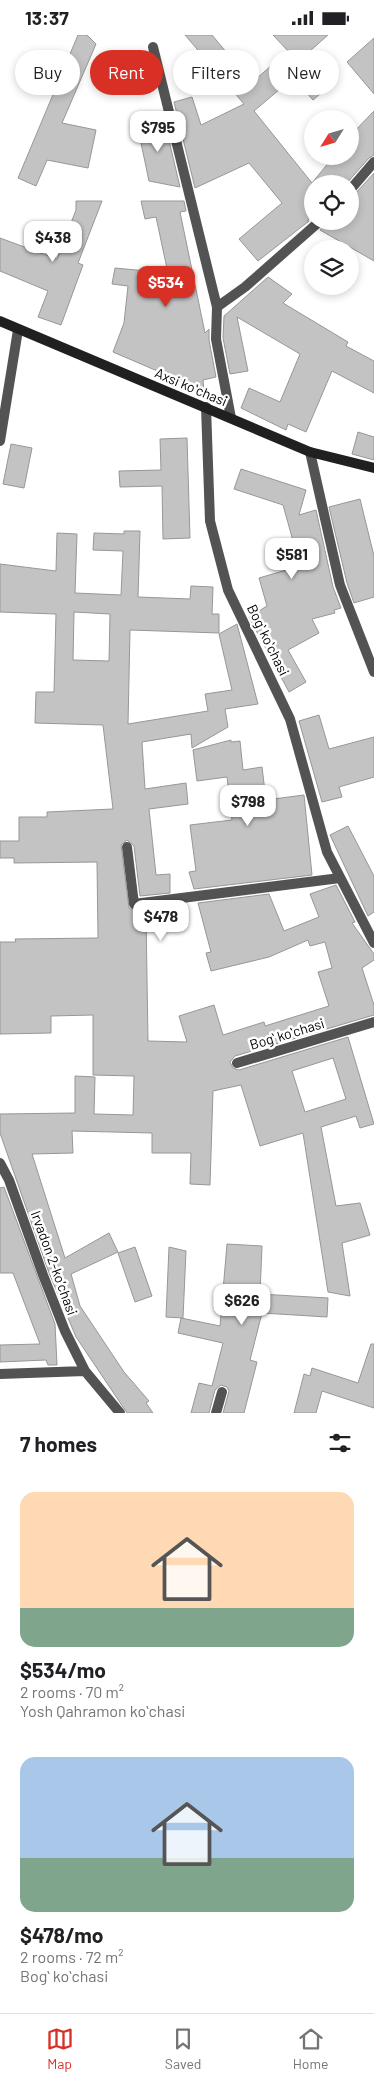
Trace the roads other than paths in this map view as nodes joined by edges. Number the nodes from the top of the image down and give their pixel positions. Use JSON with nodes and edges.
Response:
{"nodes":[{"id":1,"x":152,"y":47,"type":"dead end"},
{"id":2,"x":374,"y":162,"type":"edge"},
{"id":3,"x":359,"y":180,"type":"edge"},
{"id":4,"x":310,"y":230,"type":"edge"},
{"id":5,"x":217,"y":307,"type":"junction"},
{"id":6,"x":0,"y":321,"type":"edge"},
{"id":7,"x":18,"y":330,"type":"junction"},
{"id":8,"x":206,"y":407,"type":"junction"},
{"id":9,"x":231,"y":419,"type":"junction"},
{"id":10,"x":0,"y":441,"type":"edge"},
{"id":11,"x":310,"y":452,"type":"junction"},
{"id":12,"x":374,"y":468,"type":"edge"},
{"id":13,"x":374,"y":672,"type":"edge"},
{"id":14,"x":127,"y":847,"type":"dead end"},
{"id":15,"x":340,"y":879,"type":"junction"},
{"id":16,"x":374,"y":943,"type":"edge"},
{"id":17,"x":374,"y":1022,"type":"edge"},
{"id":18,"x":237,"y":1063,"type":"dead end"},
{"id":19,"x":0,"y":1163,"type":"edge"},
{"id":20,"x":85,"y":1371,"type":"junction"},
{"id":21,"x":0,"y":1374,"type":"edge"},
{"id":22,"x":222,"y":1392,"type":"dead end"},
{"id":23,"x":120,"y":1413,"type":"edge"},
{"id":24,"x":216,"y":1413,"type":"edge"}],
"edges":[{"from":1,"to":5,"type":"street"},
{"from":2,"to":3,"type":"street"},
{"from":4,"to":5,"type":"street"},
{"from":5,"to":9,"type":"street"},
{"from":6,"to":7,"type":"street","name":"Axsi koʻchasi"},
{"from":7,"to":8,"type":"street","name":"Axsi koʻchasi"},
{"from":7,"to":10,"type":"street"},
{"from":8,"to":9,"type":"street","name":"Axsi koʻchasi"},
{"from":8,"to":15,"type":"street","name":"Bogʻ koʻchasi"},
{"from":9,"to":11,"type":"street","name":"Axsi koʻchasi"},
{"from":11,"to":12,"type":"street","name":"Axsi koʻchasi"},
{"from":11,"to":13,"type":"street"},
{"from":14,"to":15,"type":"street"},
{"from":15,"to":16,"type":"street","name":"Bogʻ koʻchasi"},
{"from":17,"to":18,"type":"street","name":"Bogʻ koʻchasi"},
{"from":19,"to":20,"type":"street","name":"Irvadon 2-koʼchasi"},
{"from":20,"to":21,"type":"street"},
{"from":20,"to":23,"type":"street","name":"Irvadon 2-koʼchasi"},
{"from":22,"to":24,"type":"street"}]}
